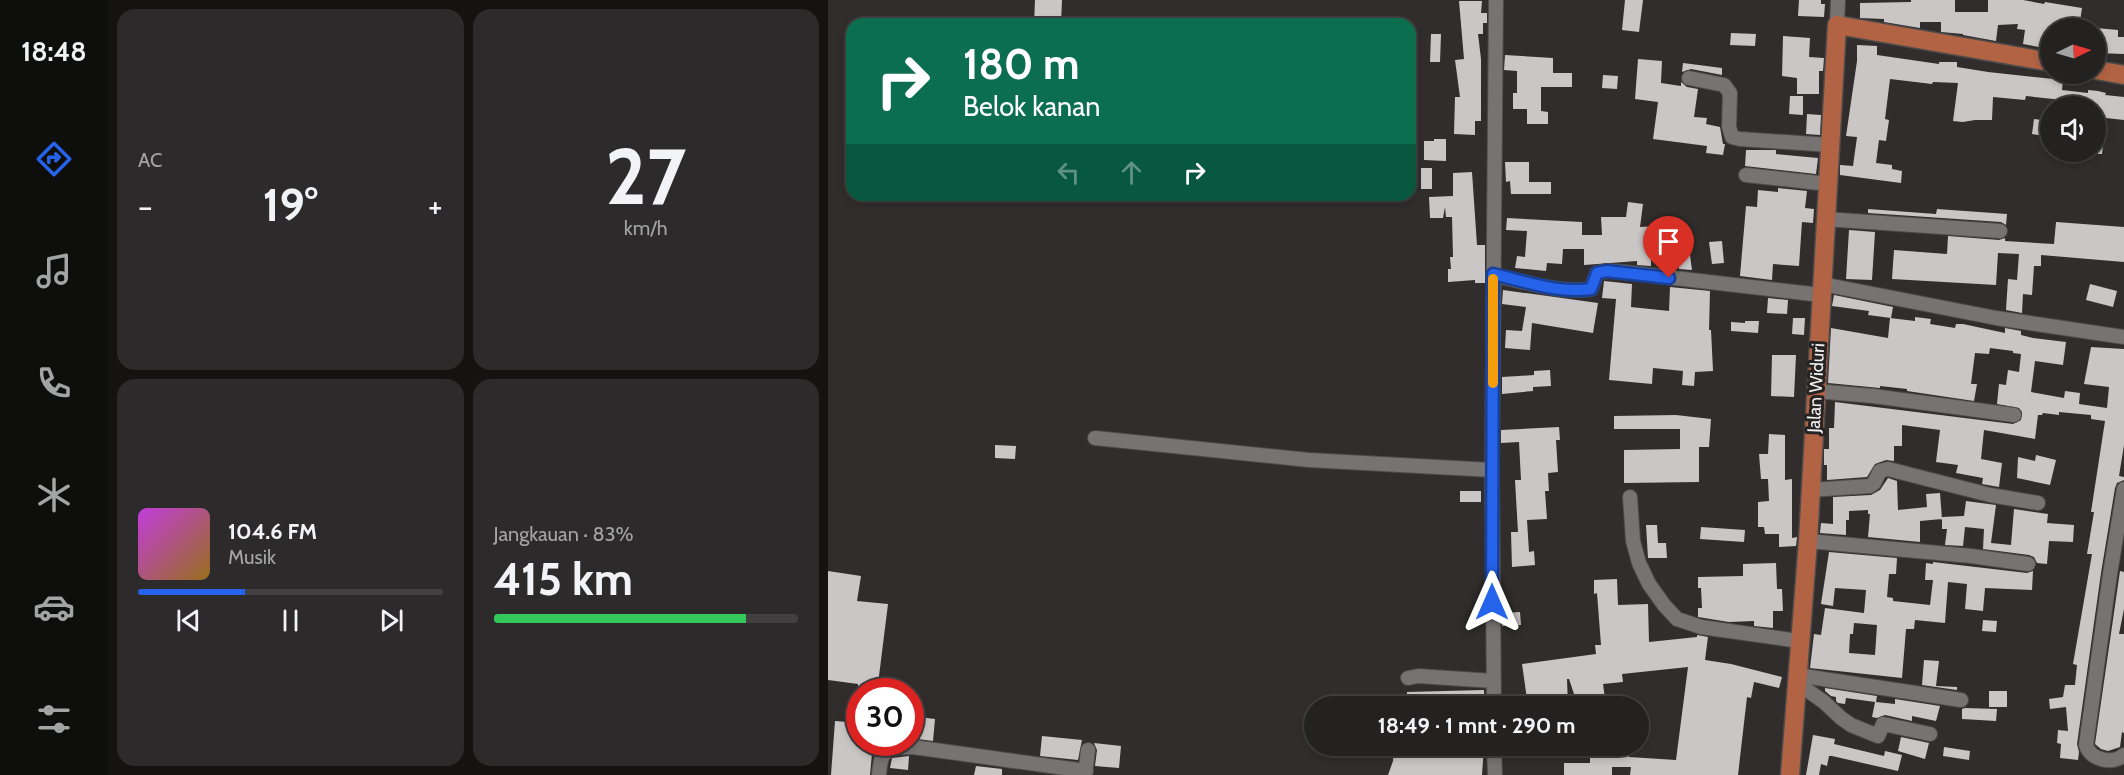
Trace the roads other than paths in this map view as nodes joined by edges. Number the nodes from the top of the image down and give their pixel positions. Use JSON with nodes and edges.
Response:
{"nodes":[{"id":1,"x":1496,"y":0,"type":"edge"},
{"id":2,"x":1838,"y":0,"type":"edge"},
{"id":3,"x":1837,"y":25,"type":"junction"},
{"id":4,"x":2040,"y":60,"type":"edge"},
{"id":5,"x":2106,"y":72,"type":"edge"},
{"id":6,"x":2124,"y":75,"type":"edge"},
{"id":7,"x":1689,"y":78,"type":"dead end"},
{"id":8,"x":1830,"y":145,"type":"junction"},
{"id":9,"x":1746,"y":174,"type":"dead end"},
{"id":10,"x":1828,"y":184,"type":"junction"},
{"id":11,"x":1825,"y":219,"type":"junction"},
{"id":12,"x":2000,"y":231,"type":"dead end"},
{"id":13,"x":1493,"y":274,"type":"junction"},
{"id":14,"x":1821,"y":290,"type":"junction"},
{"id":15,"x":2124,"y":337,"type":"edge"},
{"id":16,"x":1815,"y":392,"type":"junction"},
{"id":17,"x":2014,"y":415,"type":"dead end"},
{"id":18,"x":1095,"y":438,"type":"dead end"},
{"id":19,"x":1492,"y":470,"type":"junction"},
{"id":20,"x":2124,"y":489,"type":"edge"},
{"id":21,"x":1810,"y":490,"type":"junction"},
{"id":22,"x":1630,"y":497,"type":"dead end"},
{"id":23,"x":2038,"y":503,"type":"dead end"},
{"id":24,"x":1808,"y":541,"type":"junction"},
{"id":25,"x":2028,"y":564,"type":"dead end"},
{"id":26,"x":1799,"y":641,"type":"junction"},
{"id":27,"x":1408,"y":678,"type":"dead end"},
{"id":28,"x":1797,"y":679,"type":"junction"},
{"id":29,"x":1493,"y":681,"type":"junction"},
{"id":30,"x":1494,"y":696,"type":"edge"},
{"id":31,"x":1961,"y":700,"type":"dead end"},
{"id":32,"x":1930,"y":734,"type":"dead end"},
{"id":33,"x":1088,"y":750,"type":"dead end"},
{"id":34,"x":2124,"y":755,"type":"edge"},
{"id":35,"x":1494,"y":756,"type":"edge"},
{"id":36,"x":1086,"y":773,"type":"edge"},
{"id":37,"x":879,"y":775,"type":"edge"},
{"id":38,"x":1495,"y":775,"type":"edge"},
{"id":39,"x":1790,"y":775,"type":"edge"}],
"edges":[{"from":1,"to":13,"type":"street"},
{"from":2,"to":3,"type":"street","name":"Jalan Widuri"},
{"from":3,"to":4,"type":"main road"},
{"from":3,"to":8,"type":"main road","name":"Jalan Widuri"},
{"from":5,"to":6,"type":"main road"},
{"from":7,"to":8,"type":"street"},
{"from":8,"to":10,"type":"main road","name":"Jalan Widuri"},
{"from":9,"to":10,"type":"street"},
{"from":10,"to":11,"type":"main road","name":"Jalan Widuri"},
{"from":11,"to":12,"type":"street"},
{"from":11,"to":14,"type":"main road","name":"Jalan Widuri"},
{"from":13,"to":14,"type":"street"},
{"from":13,"to":19,"type":"street"},
{"from":14,"to":15,"type":"street"},
{"from":14,"to":16,"type":"main road","name":"Jalan Widuri"},
{"from":16,"to":17,"type":"street"},
{"from":16,"to":21,"type":"main road","name":"Jalan Widuri"},
{"from":18,"to":19,"type":"street"},
{"from":19,"to":29,"type":"street"},
{"from":20,"to":34,"type":"street"},
{"from":21,"to":23,"type":"street"},
{"from":21,"to":24,"type":"main road","name":"Jalan Widuri"},
{"from":22,"to":26,"type":"street"},
{"from":24,"to":25,"type":"street"},
{"from":24,"to":26,"type":"main road","name":"Jalan Widuri"},
{"from":26,"to":28,"type":"main road","name":"Jalan Widuri"},
{"from":27,"to":29,"type":"street"},
{"from":28,"to":31,"type":"street"},
{"from":28,"to":32,"type":"street"},
{"from":28,"to":39,"type":"main road","name":"Jalan Widuri"},
{"from":29,"to":30,"type":"street"},
{"from":33,"to":36,"type":"street"},
{"from":35,"to":38,"type":"street"},
{"from":36,"to":37,"type":"street"}]}
